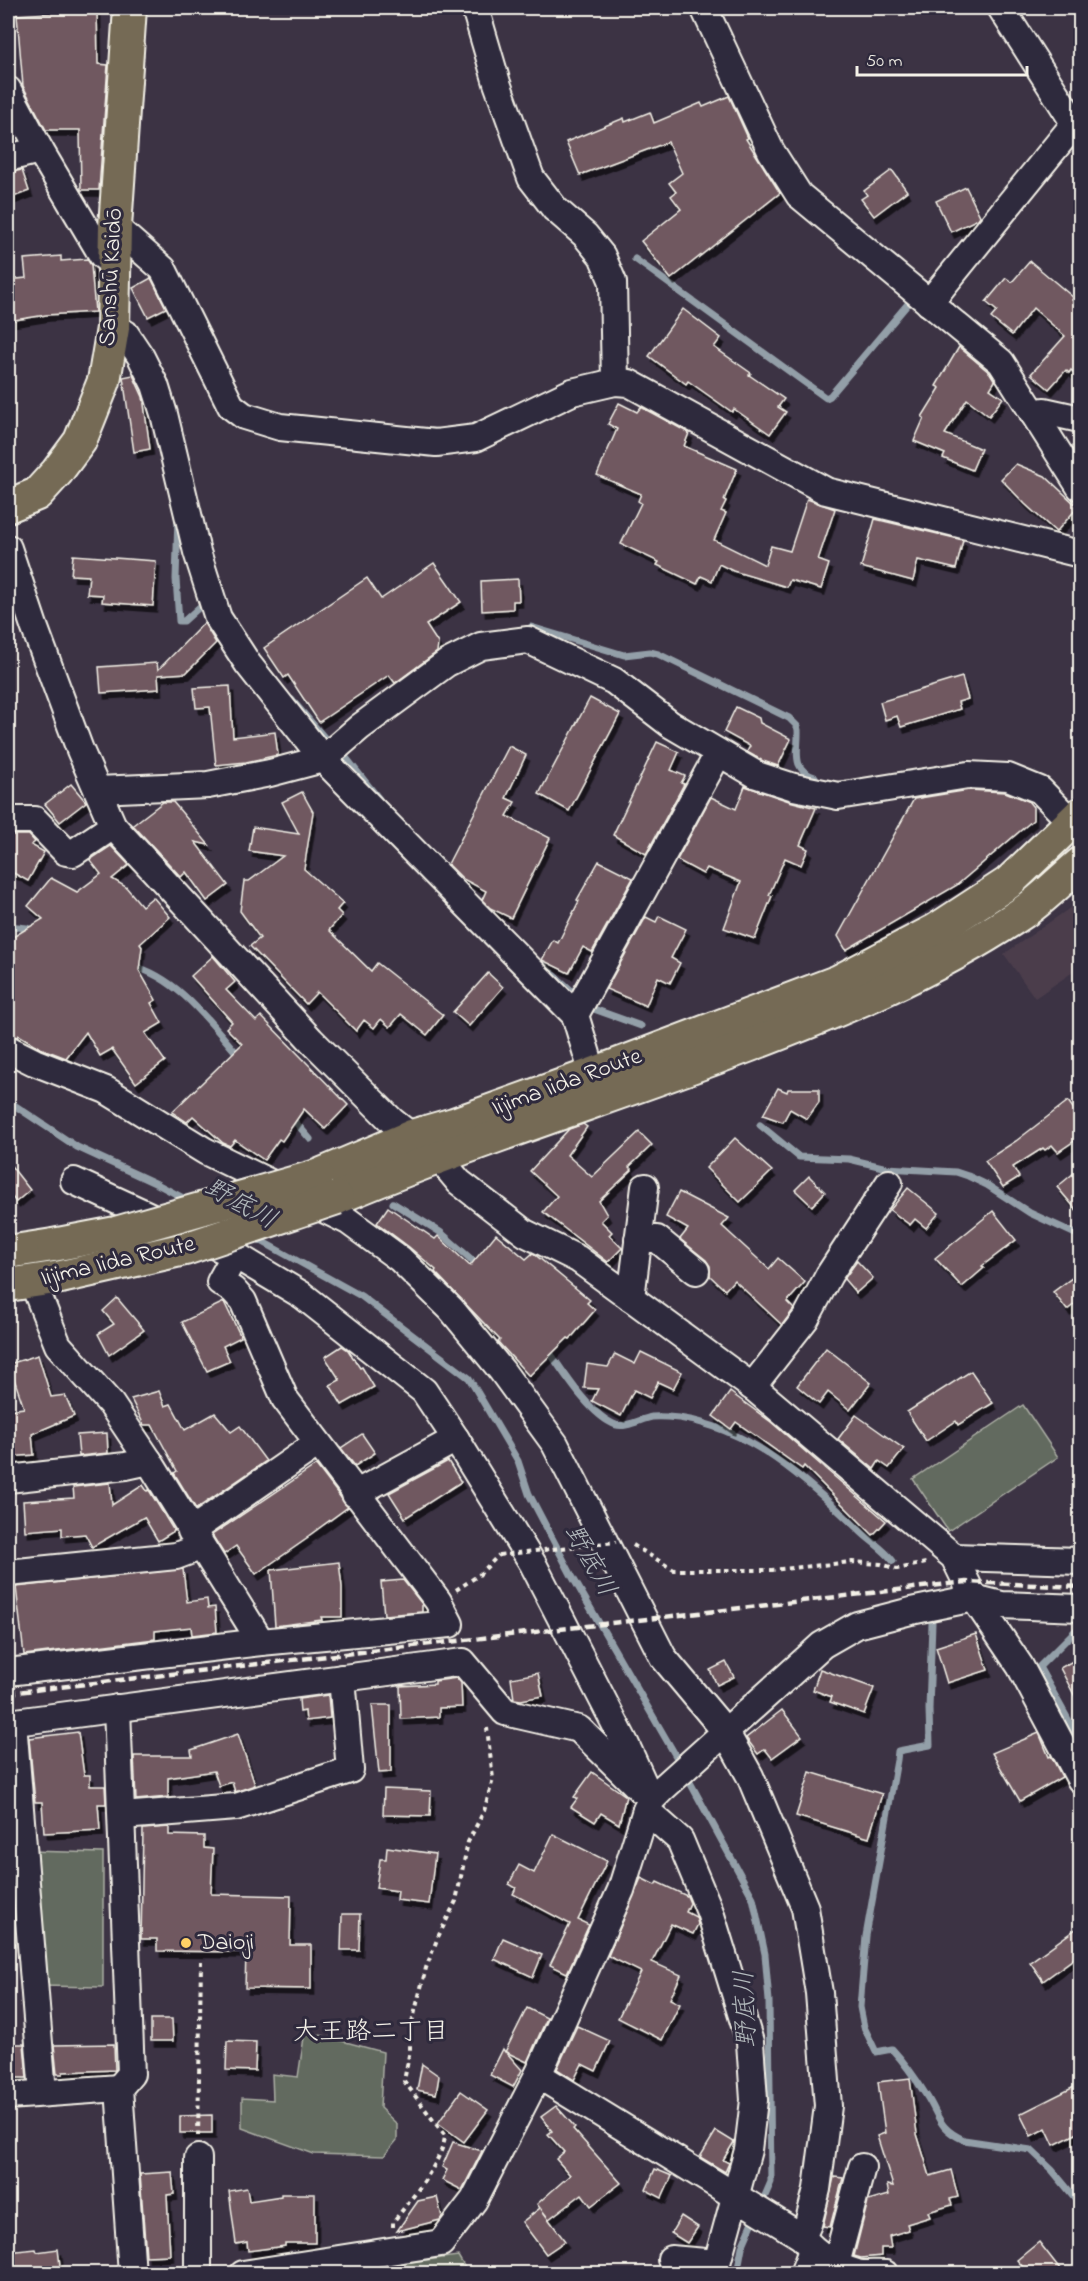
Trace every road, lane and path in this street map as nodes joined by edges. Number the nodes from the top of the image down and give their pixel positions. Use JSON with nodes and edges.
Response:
{"nodes":[{"id":1,"x":130,"y":8,"type":"edge"},
{"id":2,"x":476,"y":8,"type":"edge"},
{"id":3,"x":704,"y":8,"type":"edge"},
{"id":4,"x":1001,"y":8,"type":"edge"},
{"id":5,"x":8,"y":90,"type":"edge"},
{"id":6,"x":1078,"y":121,"type":"edge"},
{"id":7,"x":40,"y":150,"type":"junction"},
{"id":8,"x":8,"y":158,"type":"edge"},
{"id":9,"x":115,"y":227,"type":"junction"},
{"id":10,"x":115,"y":266,"type":"junction"},
{"id":11,"x":929,"y":303,"type":"junction"},
{"id":12,"x":113,"y":328,"type":"junction"},
{"id":13,"x":615,"y":382,"type":"junction"},
{"id":14,"x":1033,"y":413,"type":"junction"},
{"id":15,"x":1080,"y":419,"type":"edge"},
{"id":16,"x":1080,"y":487,"type":"edge"},
{"id":17,"x":8,"y":506,"type":"edge"},
{"id":18,"x":8,"y":548,"type":"edge"},
{"id":19,"x":1080,"y":554,"type":"edge"},
{"id":20,"x":718,"y":754,"type":"junction"},
{"id":21,"x":323,"y":759,"type":"junction"},
{"id":22,"x":98,"y":790,"type":"junction"},
{"id":23,"x":8,"y":820,"type":"edge"},
{"id":24,"x":1077,"y":822,"type":"edge"},
{"id":25,"x":113,"y":826,"type":"junction"},
{"id":26,"x":1080,"y":864,"type":"edge"},
{"id":27,"x":575,"y":1015,"type":"junction"},
{"id":28,"x":8,"y":1049,"type":"edge"},
{"id":29,"x":593,"y":1074,"type":"junction"},
{"id":30,"x":412,"y":1136,"type":"junction"},
{"id":31,"x":439,"y":1158,"type":"junction"},
{"id":32,"x":74,"y":1181,"type":"dead end"},
{"id":33,"x":889,"y":1183,"type":"dead end"},
{"id":34,"x":327,"y":1187,"type":"junction"},
{"id":35,"x":645,"y":1187,"type":"dead end"},
{"id":36,"x":638,"y":1239,"type":"junction"},
{"id":37,"x":8,"y":1252,"type":"edge"},
{"id":38,"x":235,"y":1255,"type":"junction"},
{"id":39,"x":696,"y":1271,"type":"dead end"},
{"id":40,"x":35,"y":1281,"type":"edge"},
{"id":41,"x":631,"y":1298,"type":"junction"},
{"id":42,"x":752,"y":1387,"type":"junction"},
{"id":43,"x":456,"y":1439,"type":"junction"},
{"id":44,"x":316,"y":1442,"type":"junction"},
{"id":45,"x":149,"y":1461,"type":"junction"},
{"id":46,"x":8,"y":1479,"type":"edge"},
{"id":47,"x":355,"y":1494,"type":"junction"},
{"id":48,"x":196,"y":1539,"type":"junction"},
{"id":49,"x":626,"y":1541,"type":"dead end"},
{"id":50,"x":616,"y":1542,"type":"dead end"},
{"id":51,"x":954,"y":1557,"type":"junction"},
{"id":52,"x":1080,"y":1561,"type":"edge"},
{"id":53,"x":8,"y":1573,"type":"edge"},
{"id":54,"x":479,"y":1575,"type":"dead end"},
{"id":55,"x":974,"y":1598,"type":"junction"},
{"id":56,"x":1080,"y":1608,"type":"edge"},
{"id":57,"x":261,"y":1642,"type":"junction"},
{"id":58,"x":8,"y":1672,"type":"edge"},
{"id":59,"x":342,"y":1677,"type":"junction"},
{"id":60,"x":117,"y":1708,"type":"junction"},
{"id":61,"x":485,"y":1721,"type":"dead end"},
{"id":62,"x":10,"y":1722,"type":"edge"},
{"id":63,"x":716,"y":1739,"type":"junction"},
{"id":64,"x":1080,"y":1779,"type":"edge"},
{"id":65,"x":653,"y":1800,"type":"junction"},
{"id":66,"x":122,"y":1816,"type":"junction"},
{"id":67,"x":201,"y":1962,"type":"dead end"},
{"id":68,"x":538,"y":2075,"type":"junction"},
{"id":69,"x":119,"y":2088,"type":"junction"},
{"id":70,"x":43,"y":2093,"type":"junction"},
{"id":71,"x":8,"y":2096,"type":"edge"},
{"id":72,"x":198,"y":2157,"type":"joint"},
{"id":73,"x":862,"y":2167,"type":"dead end"},
{"id":74,"x":740,"y":2200,"type":"junction"},
{"id":75,"x":801,"y":2239,"type":"junction"},
{"id":76,"x":392,"y":2251,"type":"junction"},
{"id":77,"x":671,"y":2259,"type":"dead end"},
{"id":78,"x":836,"y":2264,"type":"junction"},
{"id":79,"x":716,"y":2268,"type":"edge"},
{"id":80,"x":132,"y":2274,"type":"edge"},
{"id":81,"x":198,"y":2274,"type":"edge"},
{"id":82,"x":243,"y":2274,"type":"edge"},
{"id":83,"x":803,"y":2274,"type":"edge"},
{"id":84,"x":885,"y":2274,"type":"edge"}],
"edges":[{"from":1,"to":9,"type":"main road","name":"Sanshū Kaidō"},
{"from":2,"to":13,"type":"street"},
{"from":3,"to":11,"type":"street"},
{"from":4,"to":6,"type":"street"},
{"from":5,"to":7,"type":"street"},
{"from":6,"to":11,"type":"street"},
{"from":7,"to":8,"type":"street"},
{"from":7,"to":10,"type":"street"},
{"from":9,"to":10,"type":"main road","name":"Sanshū Kaidō"},
{"from":9,"to":13,"type":"street"},
{"from":10,"to":12,"type":"main road","name":"Sanshū Kaidō"},
{"from":11,"to":14,"type":"street"},
{"from":12,"to":17,"type":"main road","name":"Sanshū Kaidō"},
{"from":12,"to":21,"type":"street"},
{"from":13,"to":19,"type":"street"},
{"from":14,"to":15,"type":"street"},
{"from":14,"to":16,"type":"street"},
{"from":18,"to":22,"type":"street"},
{"from":20,"to":21,"type":"street"},
{"from":20,"to":24,"type":"street"},
{"from":20,"to":27,"type":"street"},
{"from":21,"to":22,"type":"street"},
{"from":21,"to":27,"type":"street"},
{"from":22,"to":25,"type":"street"},
{"from":23,"to":25,"type":"street"},
{"from":24,"to":29,"type":"main road","name":"Iijima Iida Route"},
{"from":25,"to":30,"type":"street"},
{"from":26,"to":31,"type":"main road","name":"Iijima Iida Route"},
{"from":27,"to":29,"type":"street"},
{"from":28,"to":63,"type":"street"},
{"from":29,"to":30,"type":"main road","name":"Iijima Iida Route"},
{"from":30,"to":31,"type":"street"},
{"from":30,"to":34,"type":"main road","name":"Iijima Iida Route"},
{"from":31,"to":34,"type":"main road","name":"Iijima Iida Route"},
{"from":31,"to":41,"type":"street"},
{"from":32,"to":38,"type":"street"},
{"from":33,"to":42,"type":"street"},
{"from":34,"to":37,"type":"main road","name":"Iijima Iida Route","bridge":true},
{"from":34,"to":40,"type":"main road","name":"Iijima Iida Route","bridge":true},
{"from":35,"to":36,"type":"street"},
{"from":36,"to":39,"type":"street"},
{"from":36,"to":41,"type":"street"},
{"from":38,"to":43,"type":"street"},
{"from":38,"to":44,"type":"street"},
{"from":40,"to":45,"type":"street"},
{"from":41,"to":42,"type":"street"},
{"from":42,"to":51,"type":"street"},
{"from":43,"to":47,"type":"street"},
{"from":43,"to":65,"type":"street"},
{"from":44,"to":47,"type":"street"},
{"from":44,"to":48,"type":"street"},
{"from":45,"to":46,"type":"street"},
{"from":45,"to":48,"type":"street"},
{"from":47,"to":57,"type":"street"},
{"from":48,"to":53,"type":"street"},
{"from":48,"to":57,"type":"street"},
{"from":49,"to":51,"type":"path"},
{"from":50,"to":54,"type":"path","bridge":true},
{"from":51,"to":52,"type":"street"},
{"from":51,"to":55,"type":"street"},
{"from":55,"to":56,"type":"street"},
{"from":55,"to":63,"type":"street"},
{"from":55,"to":64,"type":"street"},
{"from":57,"to":58,"type":"street"},
{"from":59,"to":60,"type":"street"},
{"from":59,"to":65,"type":"street"},
{"from":59,"to":66,"type":"street"},
{"from":60,"to":62,"type":"street"},
{"from":60,"to":66,"type":"street"},
{"from":61,"to":76,"type":"path"},
{"from":62,"to":70,"type":"street"},
{"from":63,"to":65,"type":"street"},
{"from":63,"to":75,"type":"street"},
{"from":65,"to":68,"type":"street"},
{"from":65,"to":74,"type":"street"},
{"from":66,"to":69,"type":"street"},
{"from":67,"to":72,"type":"path"},
{"from":68,"to":74,"type":"street"},
{"from":68,"to":76,"type":"street"},
{"from":69,"to":70,"type":"street"},
{"from":69,"to":80,"type":"street"},
{"from":70,"to":71,"type":"street"},
{"from":72,"to":81,"type":"street"},
{"from":73,"to":78,"type":"street"},
{"from":74,"to":75,"type":"street"},
{"from":74,"to":79,"type":"street"},
{"from":75,"to":78,"type":"street"},
{"from":75,"to":83,"type":"street"},
{"from":76,"to":82,"type":"street"},
{"from":77,"to":79,"type":"street"},
{"from":78,"to":84,"type":"street"}]}
